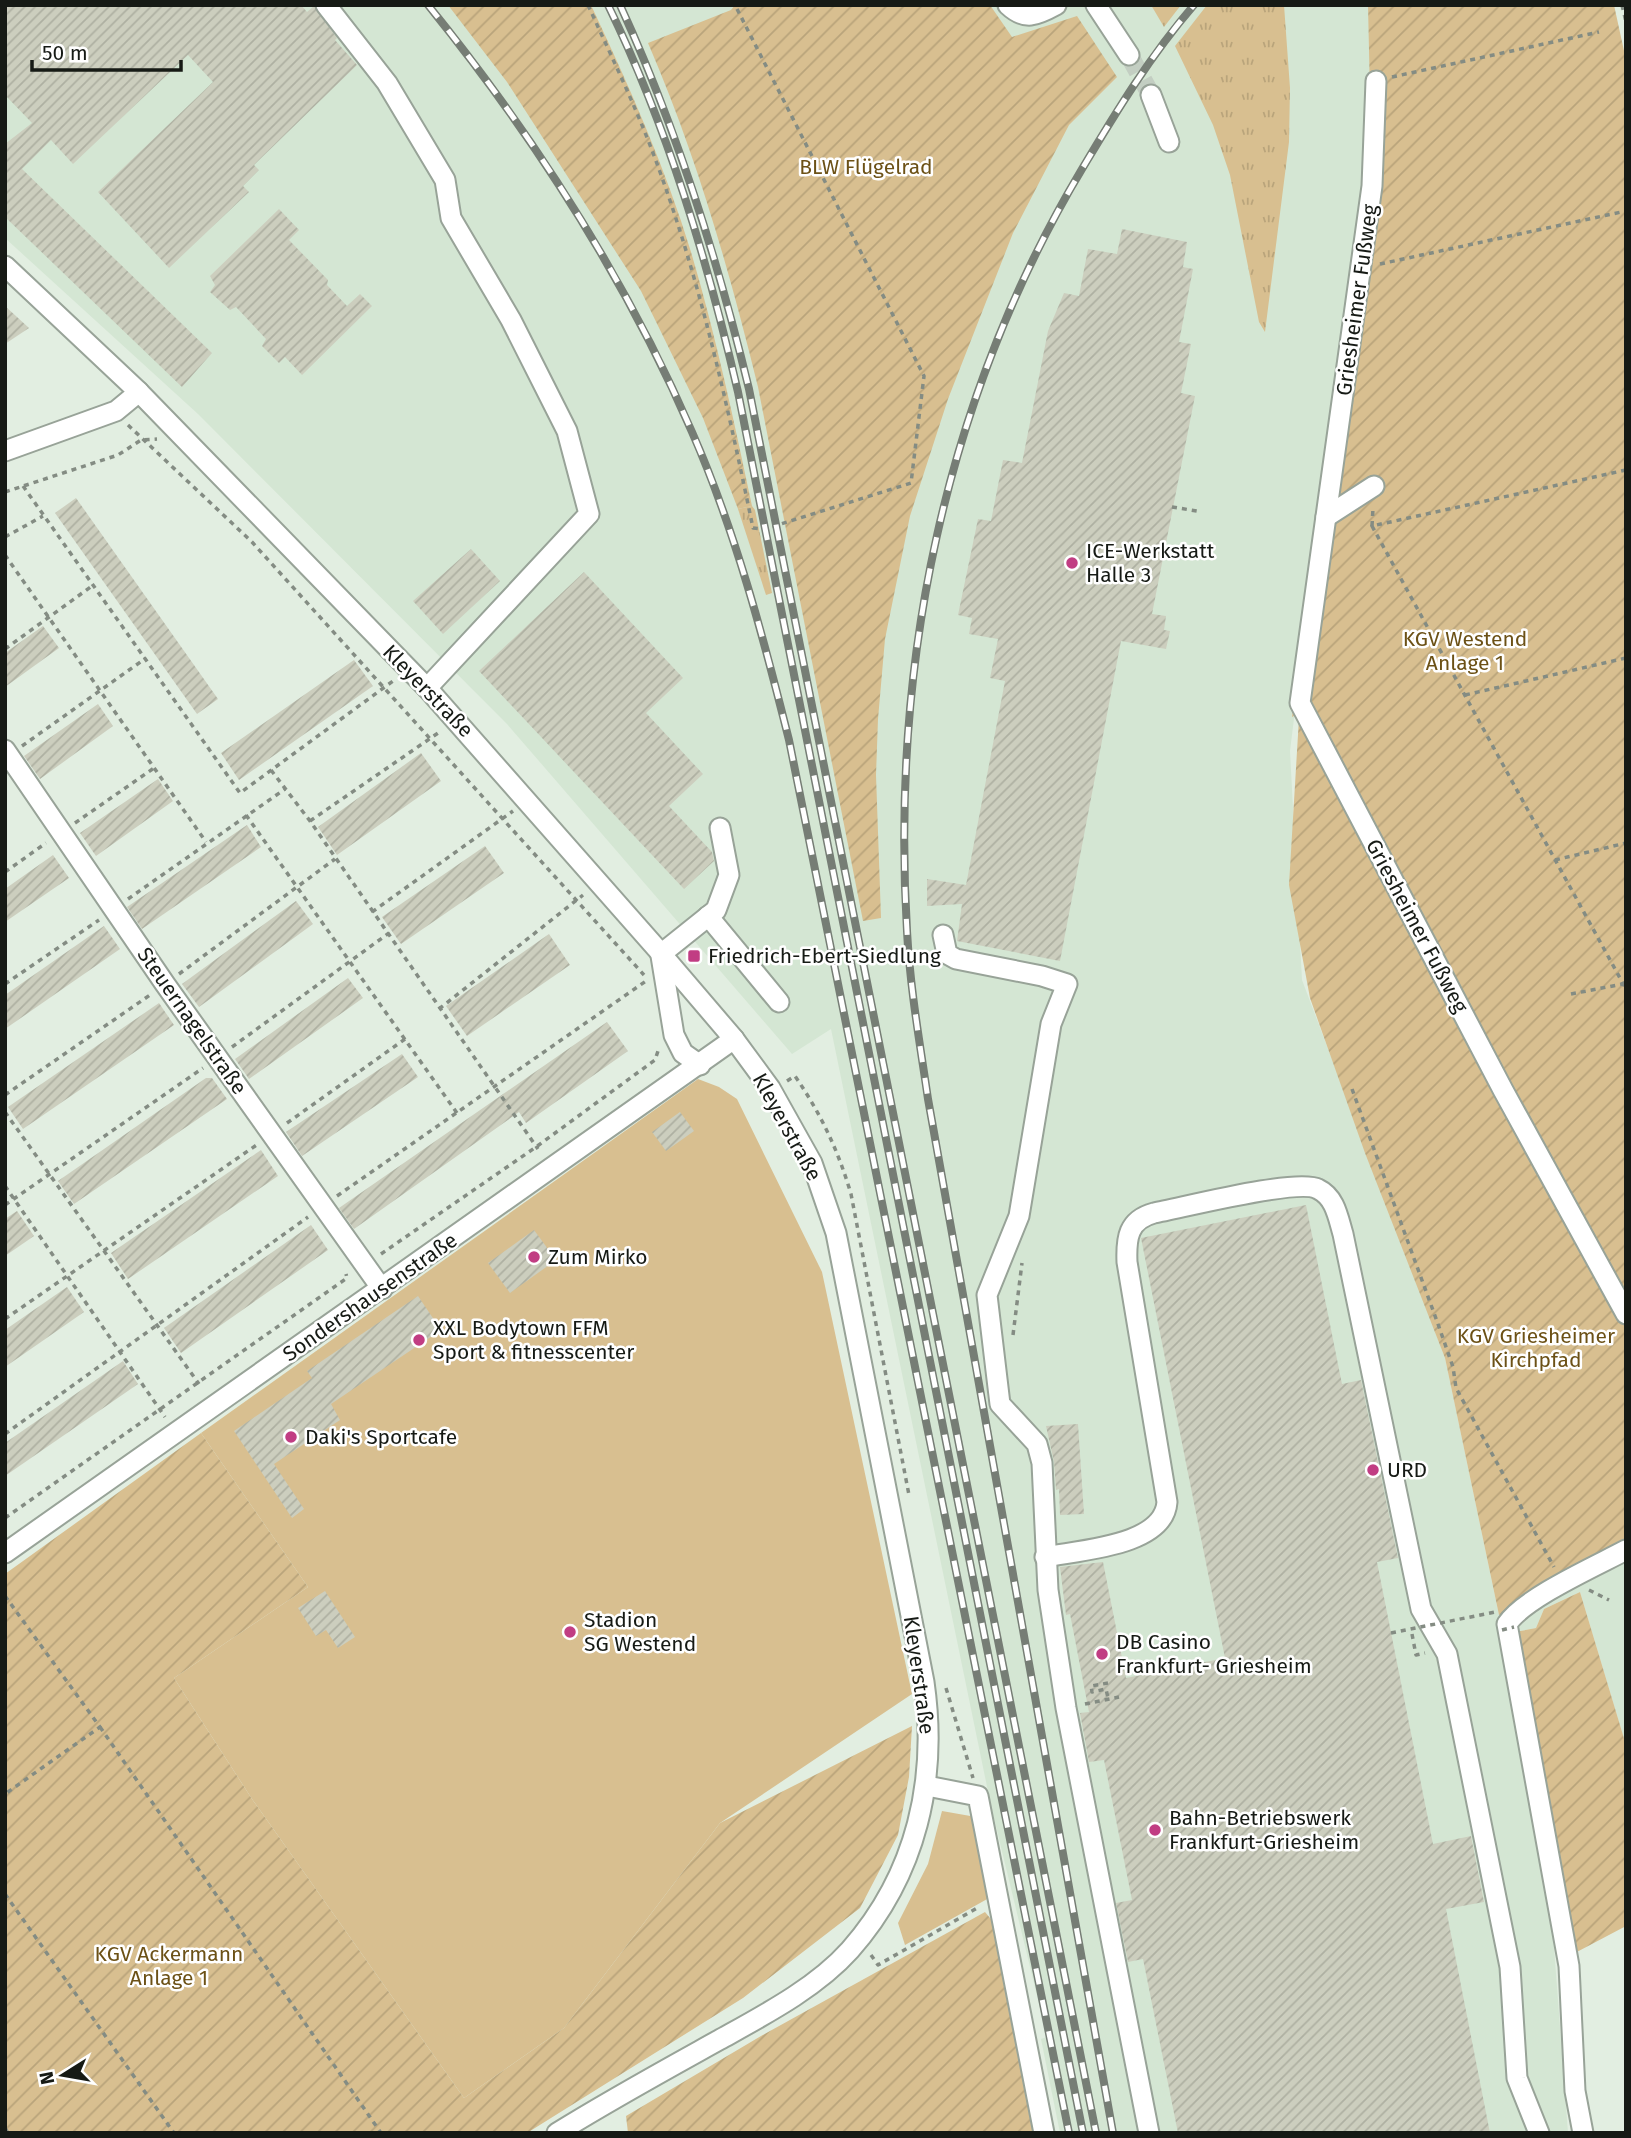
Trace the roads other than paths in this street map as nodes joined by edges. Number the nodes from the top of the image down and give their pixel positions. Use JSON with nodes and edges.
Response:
{"nodes":[{"id":1,"x":326,"y":5,"type":"edge"},
{"id":2,"x":1008,"y":5,"type":"edge"},
{"id":3,"x":1056,"y":5,"type":"edge"},
{"id":4,"x":1096,"y":5,"type":"edge"},
{"id":5,"x":1129,"y":55,"type":"tunnel mouth"},
{"id":6,"x":1376,"y":81,"type":"road end"},
{"id":7,"x":1151,"y":95,"type":"tunnel mouth"},
{"id":8,"x":1169,"y":142,"type":"dead end"},
{"id":9,"x":5,"y":266,"type":"edge"},
{"id":10,"x":139,"y":392,"type":"junction"},
{"id":11,"x":5,"y":452,"type":"edge"},
{"id":12,"x":1374,"y":485,"type":"dead end"},
{"id":13,"x":1326,"y":517,"type":"junction"},
{"id":14,"x":427,"y":688,"type":"junction"},
{"id":15,"x":7,"y":752,"type":"edge"},
{"id":16,"x":720,"y":828,"type":"dead end"},
{"id":17,"x":708,"y":916,"type":"junction"},
{"id":18,"x":943,"y":935,"type":"dead end"},
{"id":19,"x":661,"y":954,"type":"junction"},
{"id":20,"x":779,"y":1002,"type":"dead end"},
{"id":21,"x":734,"y":1039,"type":"junction"},
{"id":22,"x":700,"y":1065,"type":"junction"},
{"id":23,"x":382,"y":1289,"type":"junction"},
{"id":24,"x":1626,"y":1314,"type":"edge"},
{"id":25,"x":1626,"y":1549,"type":"edge"},
{"id":26,"x":5,"y":1553,"type":"edge"},
{"id":27,"x":1045,"y":1557,"type":"junction"},
{"id":28,"x":927,"y":1786,"type":"junction"},
{"id":29,"x":1533,"y":2127,"type":"edge"},
{"id":30,"x":557,"y":2133,"type":"edge"},
{"id":31,"x":1044,"y":2133,"type":"edge"},
{"id":32,"x":1149,"y":2133,"type":"edge"},
{"id":33,"x":1583,"y":2133,"type":"edge"}],
"edges":[{"from":1,"to":14,"type":"street"},
{"from":2,"to":3,"type":"street"},
{"from":4,"to":5,"type":"street"},
{"from":6,"to":13,"type":"street","name":"Griesheimer Fußweg"},
{"from":7,"to":8,"type":"street"},
{"from":9,"to":10,"type":"street","name":"Kleyerstraße"},
{"from":10,"to":11,"type":"street"},
{"from":10,"to":14,"type":"street","name":"Kleyerstraße"},
{"from":12,"to":13,"type":"street"},
{"from":13,"to":24,"type":"street","name":"Griesheimer Fußweg"},
{"from":14,"to":19,"type":"street","name":"Kleyerstraße"},
{"from":15,"to":23,"type":"street","name":"Steuernagelstraße"},
{"from":16,"to":17,"type":"street"},
{"from":17,"to":19,"type":"street"},
{"from":17,"to":20,"type":"street"},
{"from":18,"to":27,"type":"street"},
{"from":19,"to":21,"type":"street","name":"Kleyerstraße"},
{"from":19,"to":22,"type":"street"},
{"from":21,"to":22,"type":"street","name":"Sondershausenstraße"},
{"from":21,"to":28,"type":"street","name":"Kleyerstraße"},
{"from":22,"to":23,"type":"street","name":"Sondershausenstraße"},
{"from":23,"to":26,"type":"street","name":"Sondershausenstraße"},
{"from":25,"to":33,"type":"street"},
{"from":27,"to":29,"type":"street"},
{"from":27,"to":32,"type":"street"},
{"from":28,"to":30,"type":"street","name":"Kleyerstraße"},
{"from":28,"to":31,"type":"street"}]}
